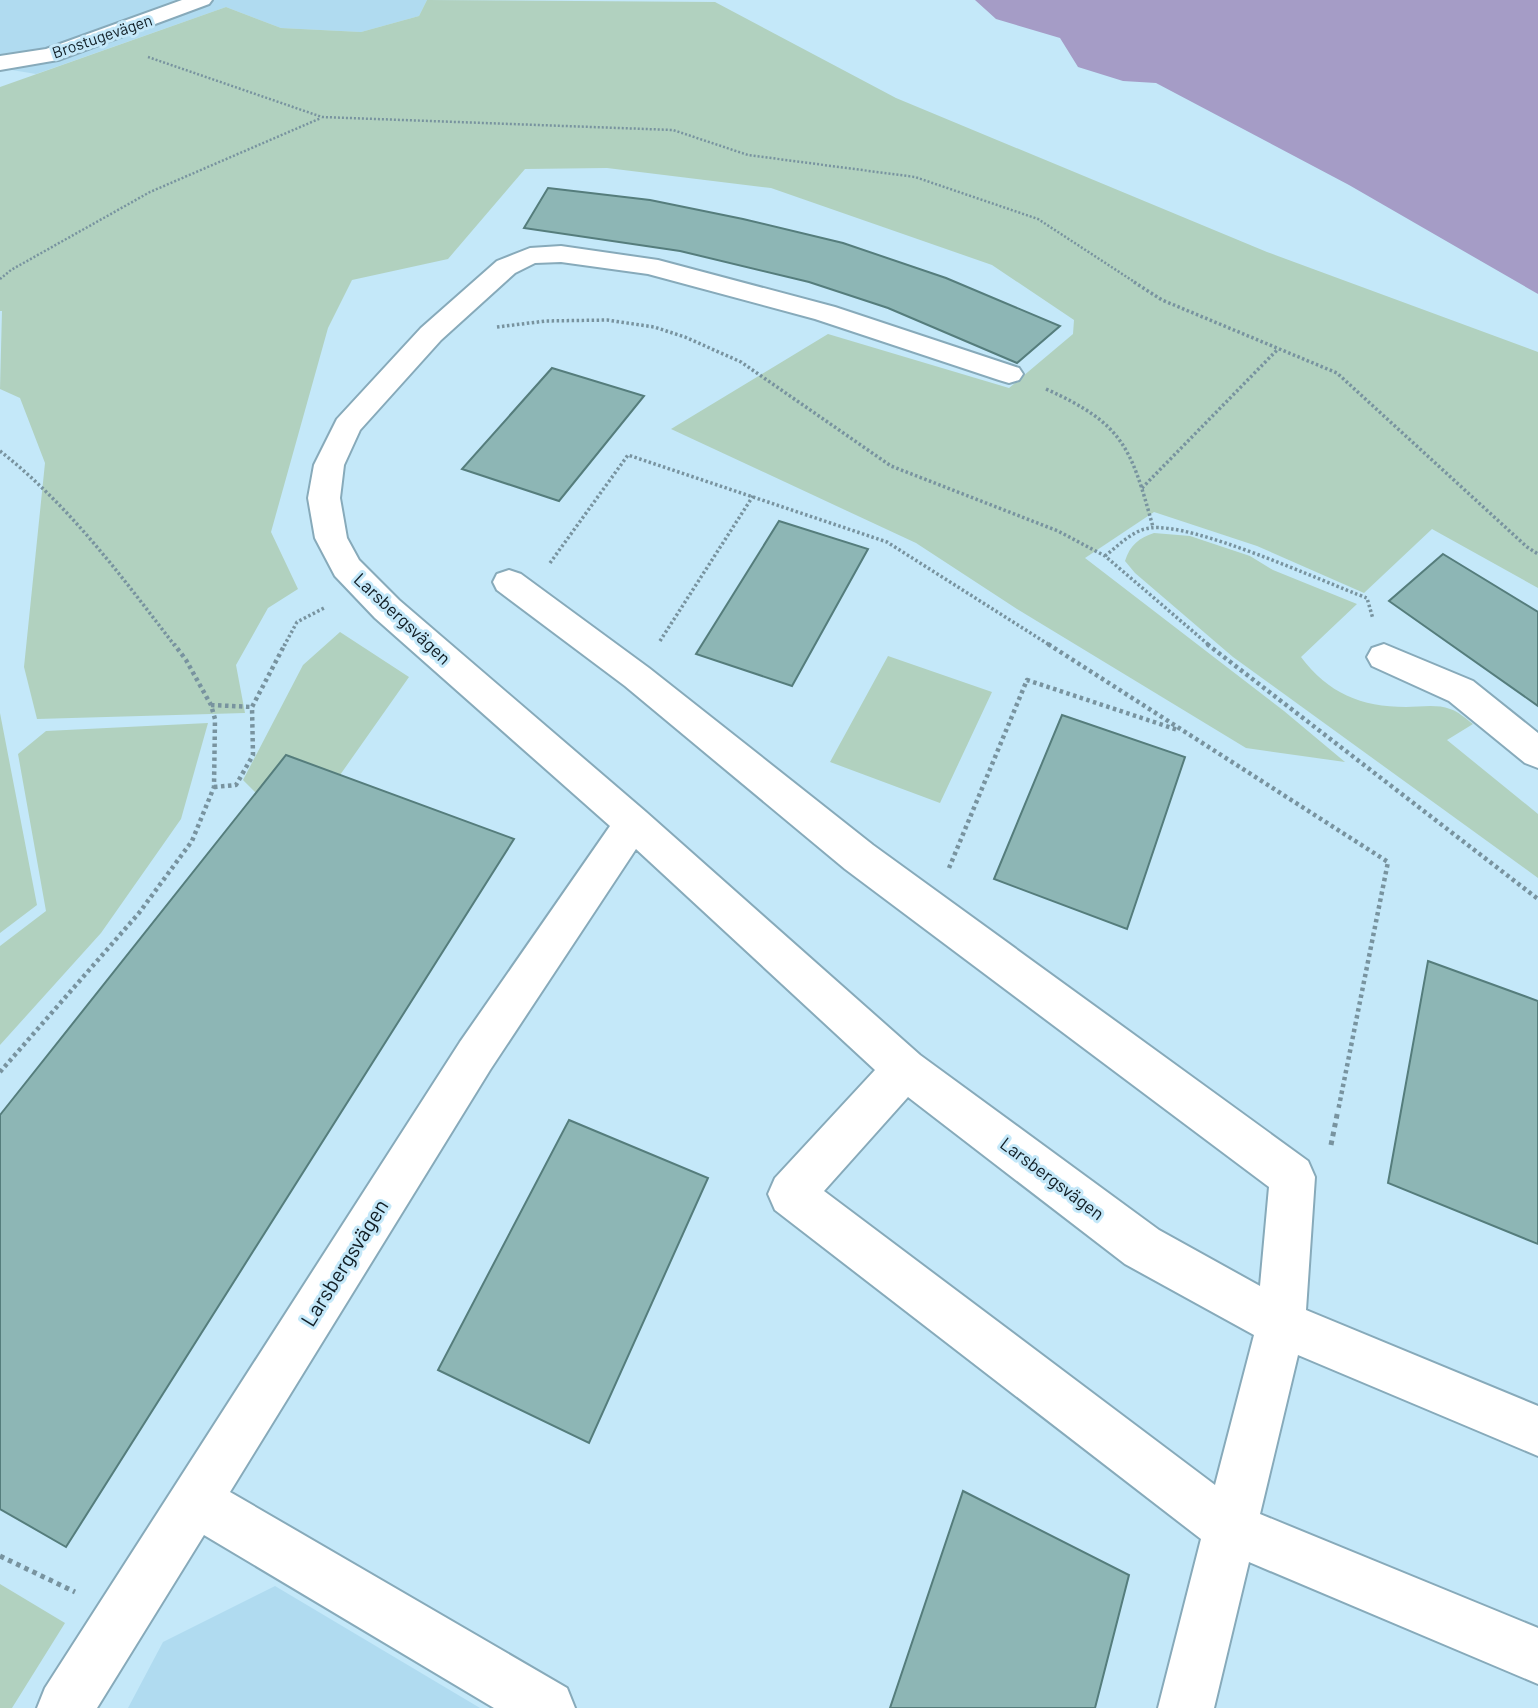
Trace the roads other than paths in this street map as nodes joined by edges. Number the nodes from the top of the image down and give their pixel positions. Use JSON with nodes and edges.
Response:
{"nodes":[{"id":1,"x":202,"y":0,"type":"edge"},
{"id":2,"x":0,"y":63,"type":"edge"},
{"id":3,"x":1009,"y":373,"type":"road end"},
{"id":4,"x":518,"y":588,"type":"road end"},
{"id":5,"x":1384,"y":657,"type":"road end"},
{"id":6,"x":1538,"y":753,"type":"edge"},
{"id":7,"x":633,"y":823,"type":"junction"},
{"id":8,"x":905,"y":1069,"type":"junction"},
{"id":9,"x":1281,"y":1324,"type":"junction"},
{"id":10,"x":1538,"y":1431,"type":"edge"},
{"id":11,"x":195,"y":1501,"type":"junction"},
{"id":12,"x":1230,"y":1528,"type":"junction"},
{"id":13,"x":1538,"y":1656,"type":"edge"},
{"id":14,"x":65,"y":1708,"type":"edge"},
{"id":15,"x":547,"y":1708,"type":"edge"},
{"id":16,"x":1186,"y":1708,"type":"edge"}],
"edges":[{"from":1,"to":2,"type":"street","name":"Brostugevägen"},
{"from":3,"to":7,"type":"street","name":"Larsbergsvägen"},
{"from":4,"to":9,"type":"street"},
{"from":5,"to":6,"type":"street"},
{"from":7,"to":8,"type":"street","name":"Larsbergsvägen"},
{"from":7,"to":11,"type":"street","name":"Larsbergsvägen"},
{"from":8,"to":9,"type":"street","name":"Larsbergsvägen"},
{"from":8,"to":12,"type":"street"},
{"from":9,"to":10,"type":"street","name":"Larsbergsvägen"},
{"from":9,"to":12,"type":"street"},
{"from":11,"to":14,"type":"street","name":"Larsbergsvägen"},
{"from":11,"to":15,"type":"street"},
{"from":12,"to":13,"type":"street"},
{"from":12,"to":16,"type":"street"}]}
